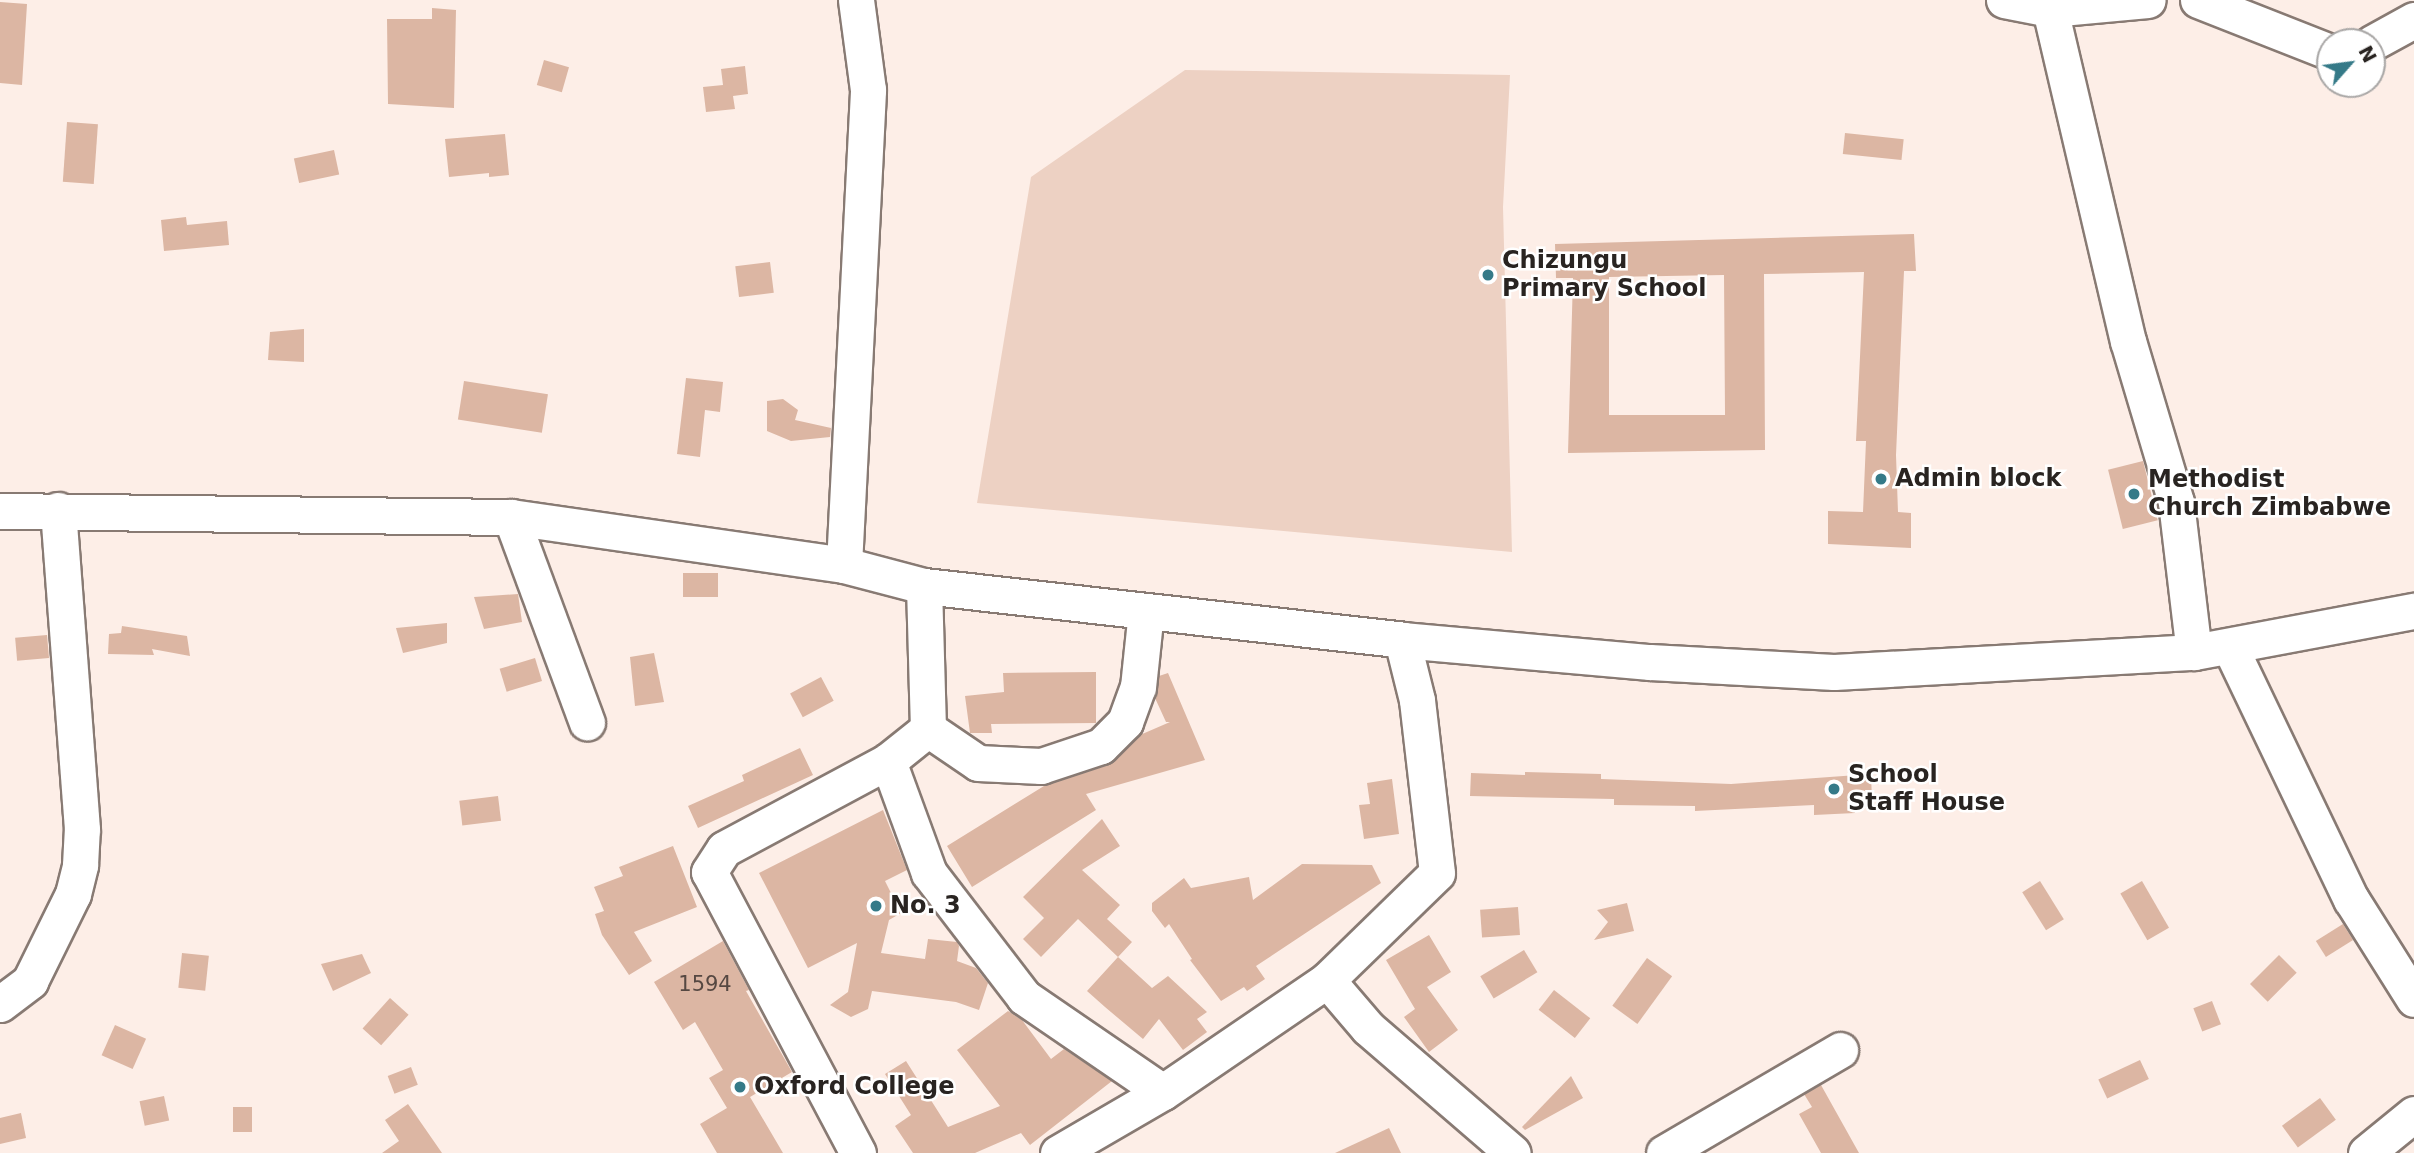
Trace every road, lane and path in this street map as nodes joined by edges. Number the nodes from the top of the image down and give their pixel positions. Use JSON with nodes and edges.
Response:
{"nodes":[{"id":1,"x":856,"y":0,"type":"edge"},
{"id":2,"x":2004,"y":0,"type":"edge"},
{"id":3,"x":2148,"y":0,"type":"edge"},
{"id":4,"x":2198,"y":0,"type":"edge"},
{"id":5,"x":2050,"y":9,"type":"junction"},
{"id":6,"x":2409,"y":24,"type":"edge"},
{"id":7,"x":2386,"y":36,"type":"edge"},
{"id":8,"x":2316,"y":46,"type":"edge"},
{"id":9,"x":58,"y":510,"type":"junction"},
{"id":10,"x":0,"y":511,"type":"edge"},
{"id":11,"x":511,"y":517,"type":"junction"},
{"id":12,"x":844,"y":565,"type":"junction"},
{"id":13,"x":924,"y":586,"type":"junction"},
{"id":14,"x":1146,"y":611,"type":"junction"},
{"id":15,"x":2414,"y":611,"type":"edge"},
{"id":16,"x":1402,"y":640,"type":"junction"},
{"id":17,"x":2230,"y":647,"type":"junction"},
{"id":18,"x":2194,"y":652,"type":"junction"},
{"id":19,"x":587,"y":722,"type":"dead end"},
{"id":20,"x":928,"y":729,"type":"junction"},
{"id":21,"x":888,"y":761,"type":"junction"},
{"id":22,"x":1327,"y":980,"type":"junction"},
{"id":23,"x":2414,"y":999,"type":"edge"},
{"id":24,"x":0,"y":1004,"type":"edge"},
{"id":25,"x":1840,"y":1050,"type":"dead end"},
{"id":26,"x":1163,"y":1092,"type":"junction"},
{"id":27,"x":2414,"y":1114,"type":"edge"},
{"id":28,"x":858,"y":1153,"type":"edge"},
{"id":29,"x":1058,"y":1153,"type":"edge"},
{"id":30,"x":1513,"y":1153,"type":"edge"},
{"id":31,"x":1664,"y":1153,"type":"edge"},
{"id":32,"x":2366,"y":1153,"type":"edge"}],
"edges":[{"from":1,"to":12,"type":"street"},
{"from":2,"to":5,"type":"street"},
{"from":3,"to":5,"type":"street"},
{"from":4,"to":8,"type":"street"},
{"from":5,"to":18,"type":"street"},
{"from":6,"to":7,"type":"street"},
{"from":9,"to":10,"type":"street"},
{"from":9,"to":11,"type":"street"},
{"from":9,"to":24,"type":"street"},
{"from":11,"to":12,"type":"street"},
{"from":11,"to":19,"type":"street"},
{"from":12,"to":13,"type":"street"},
{"from":13,"to":14,"type":"street"},
{"from":13,"to":20,"type":"street"},
{"from":14,"to":16,"type":"street"},
{"from":14,"to":20,"type":"street"},
{"from":15,"to":17,"type":"street"},
{"from":16,"to":18,"type":"street"},
{"from":16,"to":22,"type":"street"},
{"from":17,"to":18,"type":"street"},
{"from":17,"to":23,"type":"street"},
{"from":20,"to":21,"type":"street"},
{"from":21,"to":26,"type":"street"},
{"from":21,"to":28,"type":"street"},
{"from":22,"to":26,"type":"street"},
{"from":22,"to":30,"type":"street"},
{"from":25,"to":31,"type":"street"},
{"from":26,"to":29,"type":"street"},
{"from":27,"to":32,"type":"street"}]}
